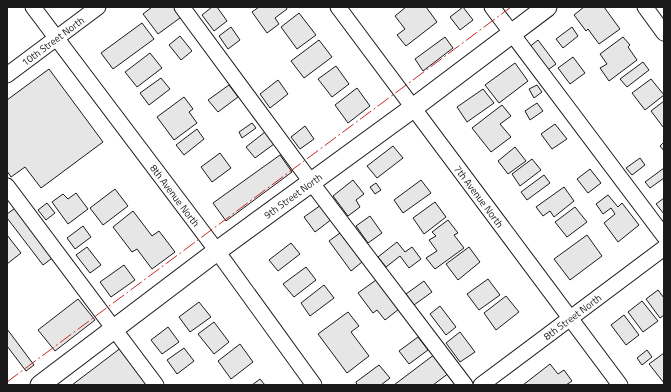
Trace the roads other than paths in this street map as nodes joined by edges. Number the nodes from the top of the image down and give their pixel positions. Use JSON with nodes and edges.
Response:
{"nodes":[{"id":1,"x":33,"y":7,"type":"edge"},
{"id":2,"x":98,"y":7,"type":"edge"},
{"id":3,"x":182,"y":7,"type":"edge"},
{"id":4,"x":338,"y":7,"type":"edge"},
{"id":5,"x":492,"y":7,"type":"edge"},
{"id":6,"x":546,"y":7,"type":"edge"},
{"id":7,"x":645,"y":7,"type":"edge"},
{"id":8,"x":511,"y":33,"type":"junction"},
{"id":9,"x":664,"y":33,"type":"edge"},
{"id":10,"x":56,"y":38,"type":"junction"},
{"id":11,"x":7,"y":75,"type":"edge"},
{"id":12,"x":413,"y":108,"type":"junction"},
{"id":13,"x":311,"y":182,"type":"junction"},
{"id":14,"x":7,"y":186,"type":"edge"},
{"id":15,"x":664,"y":236,"type":"edge"},
{"id":16,"x":664,"y":248,"type":"edge"},
{"id":17,"x":217,"y":251,"type":"junction"},
{"id":18,"x":570,"y":317,"type":"junction"},
{"id":19,"x":114,"y":329,"type":"junction"},
{"id":20,"x":40,"y":385,"type":"edge"},
{"id":21,"x":156,"y":385,"type":"edge"},
{"id":22,"x":314,"y":385,"type":"edge"},
{"id":23,"x":465,"y":385,"type":"edge"},
{"id":24,"x":481,"y":385,"type":"edge"},
{"id":25,"x":620,"y":385,"type":"edge"}],
"edges":[{"from":1,"to":10,"type":"street","name":"8th Avenue North"},
{"from":2,"to":10,"type":"street","name":"10th Street North"},
{"from":3,"to":13,"type":"street"},
{"from":4,"to":12,"type":"street","name":"7th Avenue North"},
{"from":5,"to":8,"type":"street"},
{"from":6,"to":8,"type":"main road","name":"9th Street North"},
{"from":7,"to":9,"type":"street"},
{"from":8,"to":12,"type":"main road","name":"9th Street North"},
{"from":8,"to":15,"type":"street"},
{"from":10,"to":11,"type":"street","name":"10th Street North"},
{"from":10,"to":17,"type":"street","name":"8th Avenue North"},
{"from":12,"to":13,"type":"main road","name":"9th Street North"},
{"from":12,"to":18,"type":"street","name":"7th Avenue North"},
{"from":13,"to":17,"type":"main road","name":"9th Street North"},
{"from":13,"to":23,"type":"street"},
{"from":14,"to":19,"type":"street"},
{"from":16,"to":18,"type":"street","name":"8th Street North"},
{"from":17,"to":19,"type":"main road","name":"9th Street North"},
{"from":17,"to":22,"type":"street","name":"8th Avenue North"},
{"from":18,"to":24,"type":"street","name":"8th Street North"},
{"from":18,"to":25,"type":"street","name":"7th Avenue North"},
{"from":19,"to":20,"type":"main road","name":"9th Street North"},
{"from":19,"to":21,"type":"street"}]}
